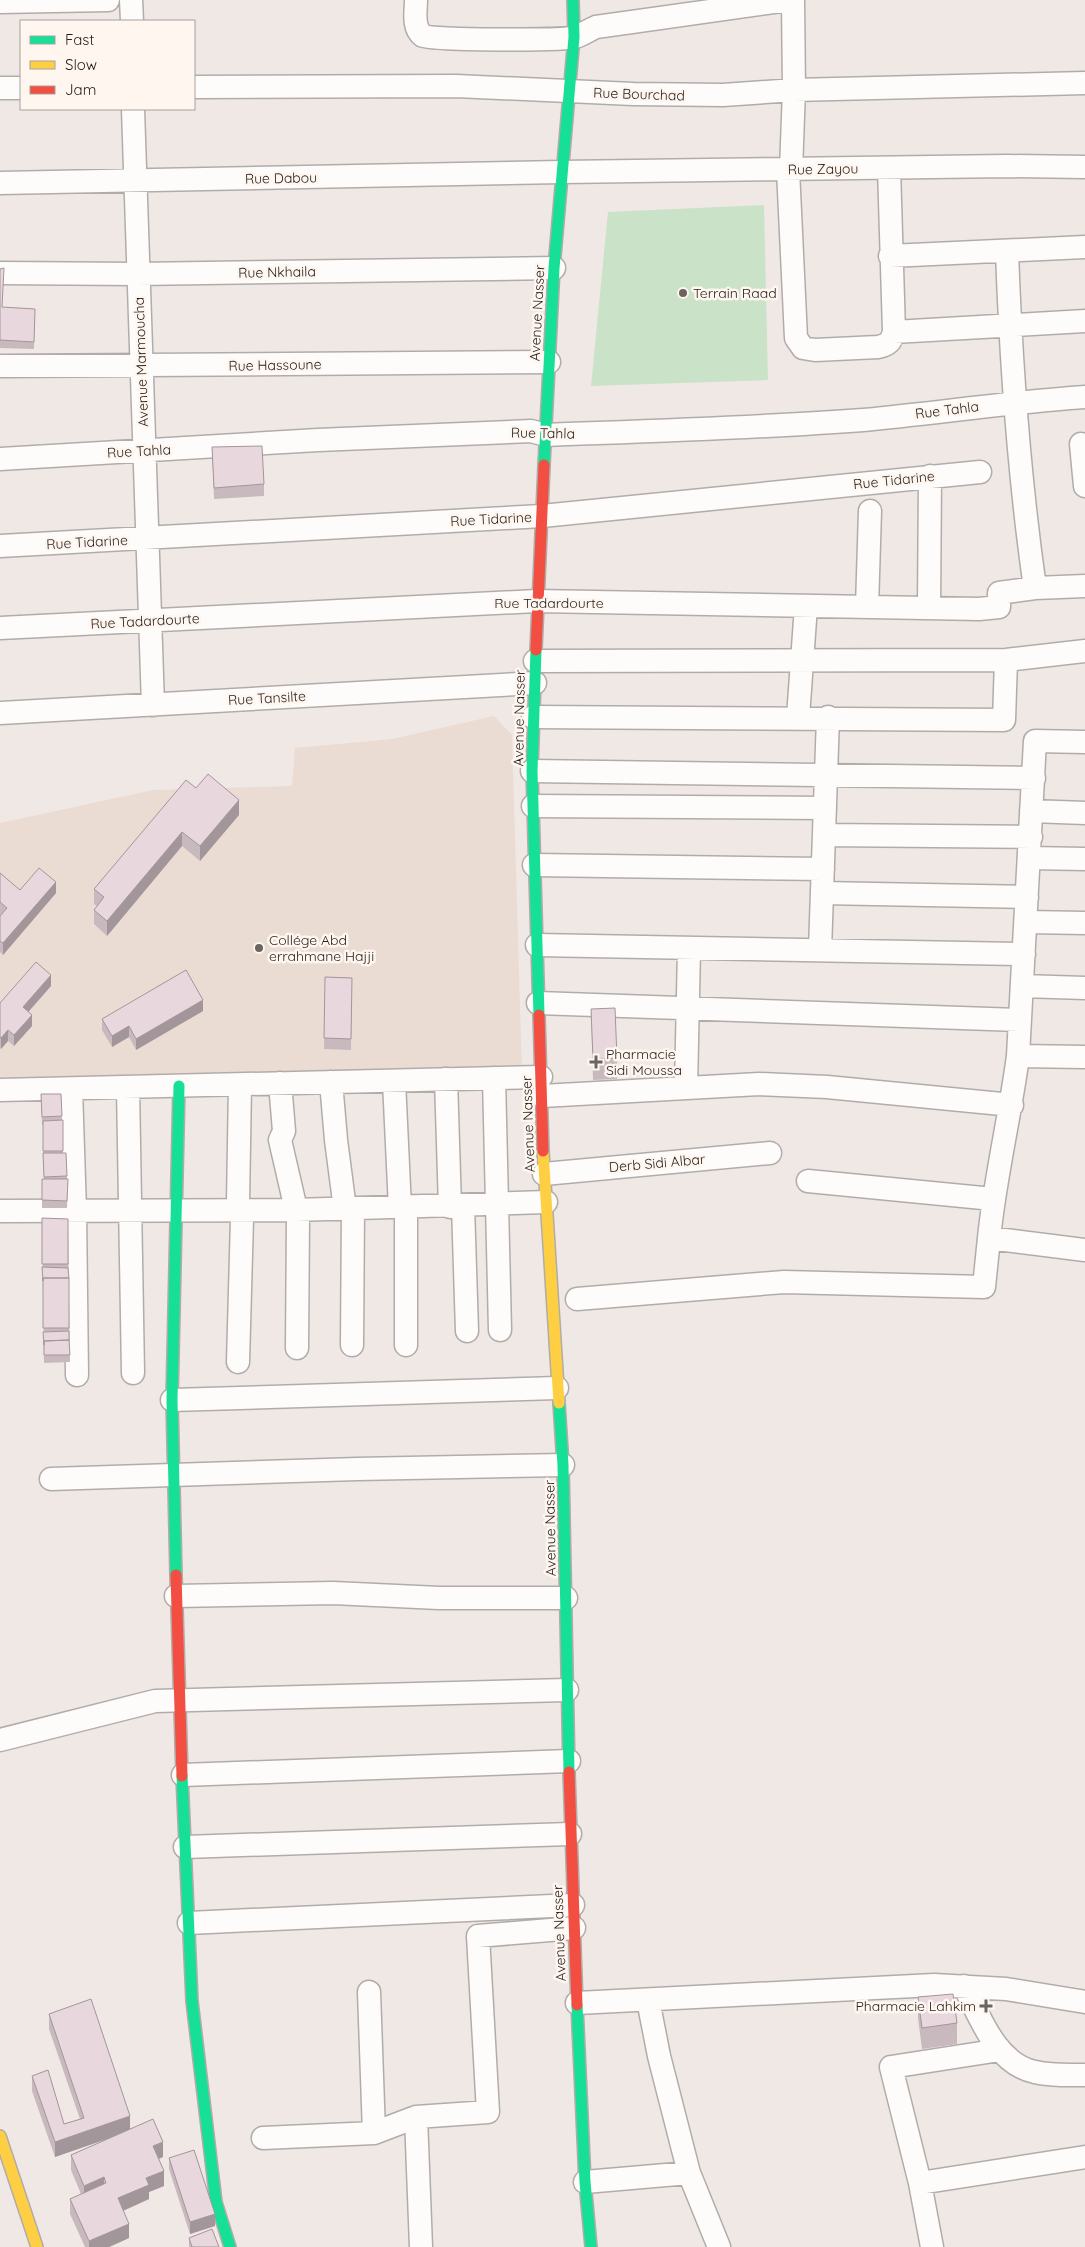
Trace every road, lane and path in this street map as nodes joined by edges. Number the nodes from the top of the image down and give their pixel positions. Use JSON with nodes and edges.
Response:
{"nodes":[{"id":1,"x":108,"y":0,"type":"edge"},
{"id":2,"x":131,"y":0,"type":"edge"},
{"id":3,"x":416,"y":0,"type":"edge"},
{"id":4,"x":573,"y":0,"type":"edge"},
{"id":5,"x":788,"y":0,"type":"edge"},
{"id":6,"x":793,"y":0,"type":"edge"},
{"id":7,"x":0,"y":2,"type":"edge"},
{"id":8,"x":132,"y":20,"type":"edge"},
{"id":9,"x":574,"y":37,"type":"junction"},
{"id":10,"x":1085,"y":83,"type":"edge"},
{"id":11,"x":195,"y":87,"type":"edge"},
{"id":12,"x":0,"y":88,"type":"edge"},
{"id":13,"x":20,"y":88,"type":"edge"},
{"id":14,"x":794,"y":90,"type":"junction"},
{"id":15,"x":569,"y":91,"type":"junction"},
{"id":16,"x":133,"y":110,"type":"edge"},
{"id":17,"x":1085,"y":167,"type":"edge"},
{"id":18,"x":888,"y":168,"type":"junction"},
{"id":19,"x":789,"y":170,"type":"junction"},
{"id":20,"x":562,"y":172,"type":"junction"},
{"id":21,"x":134,"y":182,"type":"junction"},
{"id":22,"x":0,"y":184,"type":"edge"},
{"id":23,"x":1085,"y":247,"type":"edge"},
{"id":24,"x":1007,"y":252,"type":"junction"},
{"id":25,"x":890,"y":256,"type":"junction"},
{"id":26,"x":554,"y":268,"type":"junction"},
{"id":27,"x":0,"y":273,"type":"edge"},
{"id":28,"x":137,"y":274,"type":"junction"},
{"id":29,"x":1085,"y":320,"type":"edge"},
{"id":30,"x":1010,"y":326,"type":"junction"},
{"id":31,"x":894,"y":332,"type":"junction"},
{"id":32,"x":549,"y":362,"type":"junction"},
{"id":33,"x":0,"y":366,"type":"edge"},
{"id":34,"x":142,"y":366,"type":"junction"},
{"id":35,"x":1085,"y":397,"type":"edge"},
{"id":36,"x":1015,"y":402,"type":"junction"},
{"id":37,"x":546,"y":435,"type":"junction"},
{"id":38,"x":1081,"y":444,"type":"dead end"},
{"id":39,"x":143,"y":451,"type":"junction"},
{"id":40,"x":0,"y":459,"type":"edge"},
{"id":41,"x":980,"y":472,"type":"dead end"},
{"id":42,"x":930,"y":476,"type":"junction"},
{"id":43,"x":1085,"y":486,"type":"edge"},
{"id":44,"x":870,"y":511,"type":"dead end"},
{"id":45,"x":542,"y":516,"type":"junction"},
{"id":46,"x":146,"y":538,"type":"junction"},
{"id":47,"x":0,"y":546,"type":"edge"},
{"id":48,"x":1085,"y":586,"type":"edge"},
{"id":49,"x":1035,"y":588,"type":"junction"},
{"id":50,"x":537,"y":601,"type":"junction"},
{"id":51,"x":806,"y":606,"type":"junction"},
{"id":52,"x":867,"y":607,"type":"junction"},
{"id":53,"x":929,"y":608,"type":"junction"},
{"id":54,"x":149,"y":622,"type":"junction"},
{"id":55,"x":0,"y":628,"type":"edge"},
{"id":56,"x":1085,"y":651,"type":"edge"},
{"id":57,"x":802,"y":660,"type":"junction"},
{"id":58,"x":1006,"y":660,"type":"junction"},
{"id":59,"x":535,"y":672,"type":"junction"},
{"id":60,"x":153,"y":705,"type":"junction"},
{"id":61,"x":0,"y":713,"type":"edge"},
{"id":62,"x":533,"y":717,"type":"junction"},
{"id":63,"x":798,"y":717,"type":"junction"},
{"id":64,"x":828,"y":717,"type":"junction"},
{"id":65,"x":1085,"y":742,"type":"edge"},
{"id":66,"x":532,"y":771,"type":"junction"},
{"id":67,"x":826,"y":774,"type":"junction"},
{"id":68,"x":1034,"y":778,"type":"junction"},
{"id":69,"x":533,"y":806,"type":"junction"},
{"id":70,"x":825,"y":808,"type":"junction"},
{"id":71,"x":1031,"y":811,"type":"junction"},
{"id":72,"x":1085,"y":813,"type":"edge"},
{"id":73,"x":824,"y":836,"type":"junction"},
{"id":74,"x":1030,"y":848,"type":"junction"},
{"id":75,"x":1085,"y":859,"type":"edge"},
{"id":76,"x":534,"y":866,"type":"junction"},
{"id":77,"x":822,"y":868,"type":"junction"},
{"id":78,"x":822,"y":893,"type":"junction"},
{"id":79,"x":1028,"y":897,"type":"junction"},
{"id":80,"x":1026,"y":922,"type":"junction"},
{"id":81,"x":1085,"y":923,"type":"edge"},
{"id":82,"x":537,"y":945,"type":"junction"},
{"id":83,"x":689,"y":949,"type":"junction"},
{"id":84,"x":820,"y":950,"type":"junction"},
{"id":85,"x":1024,"y":954,"type":"junction"},
{"id":86,"x":1022,"y":986,"type":"junction"},
{"id":87,"x":1085,"y":988,"type":"edge"},
{"id":88,"x":538,"y":1003,"type":"junction"},
{"id":89,"x":688,"y":1010,"type":"junction"},
{"id":90,"x":1020,"y":1020,"type":"junction"},
{"id":91,"x":1018,"y":1056,"type":"junction"},
{"id":92,"x":1085,"y":1057,"type":"edge"},
{"id":93,"x":494,"y":1078,"type":"junction"},
{"id":94,"x":446,"y":1079,"type":"junction"},
{"id":95,"x":394,"y":1081,"type":"junction"},
{"id":96,"x":331,"y":1082,"type":"junction"},
{"id":97,"x":280,"y":1084,"type":"junction"},
{"id":98,"x":240,"y":1085,"type":"junction"},
{"id":99,"x":179,"y":1086,"type":"junction"},
{"id":100,"x":542,"y":1086,"type":"junction"},
{"id":101,"x":128,"y":1087,"type":"junction"},
{"id":102,"x":71,"y":1088,"type":"junction"},
{"id":103,"x":686,"y":1088,"type":"junction"},
{"id":104,"x":0,"y":1090,"type":"edge"},
{"id":105,"x":1012,"y":1105,"type":"junction"},
{"id":106,"x":770,"y":1153,"type":"dead end"},
{"id":107,"x":544,"y":1174,"type":"junction"},
{"id":108,"x":808,"y":1180,"type":"dead end"},
{"id":109,"x":993,"y":1199,"type":"junction"},
{"id":110,"x":546,"y":1202,"type":"junction"},
{"id":111,"x":497,"y":1204,"type":"junction"},
{"id":112,"x":457,"y":1206,"type":"junction"},
{"id":113,"x":403,"y":1208,"type":"junction"},
{"id":114,"x":349,"y":1209,"type":"junction"},
{"id":115,"x":131,"y":1210,"type":"junction"},
{"id":116,"x":176,"y":1210,"type":"junction"},
{"id":117,"x":240,"y":1210,"type":"junction"},
{"id":118,"x":295,"y":1210,"type":"junction"},
{"id":119,"x":0,"y":1211,"type":"edge"},
{"id":120,"x":75,"y":1211,"type":"junction"},
{"id":121,"x":989,"y":1238,"type":"junction"},
{"id":122,"x":1085,"y":1250,"type":"edge"},
{"id":123,"x":566,"y":1300,"type":"junction"},
{"id":124,"x":500,"y":1330,"type":"dead end"},
{"id":125,"x":467,"y":1331,"type":"dead end"},
{"id":126,"x":352,"y":1345,"type":"dead end"},
{"id":127,"x":406,"y":1345,"type":"dead end"},
{"id":128,"x":297,"y":1348,"type":"dead end"},
{"id":129,"x":238,"y":1362,"type":"dead end"},
{"id":130,"x":133,"y":1373,"type":"dead end"},
{"id":131,"x":77,"y":1375,"type":"dead end"},
{"id":132,"x":557,"y":1388,"type":"junction"},
{"id":133,"x":172,"y":1400,"type":"junction"},
{"id":134,"x":563,"y":1465,"type":"junction"},
{"id":135,"x":174,"y":1475,"type":"junction"},
{"id":136,"x":51,"y":1479,"type":"dead end"},
{"id":137,"x":176,"y":1596,"type":"junction"},
{"id":138,"x":566,"y":1598,"type":"junction"},
{"id":139,"x":567,"y":1690,"type":"junction"},
{"id":140,"x":178,"y":1699,"type":"junction"},
{"id":141,"x":0,"y":1740,"type":"edge"},
{"id":142,"x":568,"y":1761,"type":"junction"},
{"id":143,"x":183,"y":1774,"type":"junction"},
{"id":144,"x":570,"y":1834,"type":"junction"},
{"id":145,"x":185,"y":1848,"type":"junction"},
{"id":146,"x":573,"y":1904,"type":"junction"},
{"id":147,"x":189,"y":1922,"type":"junction"},
{"id":148,"x":574,"y":1928,"type":"junction"},
{"id":149,"x":964,"y":1986,"type":"junction"},
{"id":150,"x":369,"y":1992,"type":"dead end"},
{"id":151,"x":648,"y":2000,"type":"junction"},
{"id":152,"x":1085,"y":2002,"type":"edge"},
{"id":153,"x":577,"y":2003,"type":"junction"},
{"id":154,"x":1000,"y":2050,"type":"junction"},
{"id":155,"x":1085,"y":2075,"type":"edge"},
{"id":156,"x":416,"y":2117,"type":"junction"},
{"id":157,"x":374,"y":2133,"type":"junction"},
{"id":158,"x":0,"y":2136,"type":"edge"},
{"id":159,"x":263,"y":2138,"type":"dead end"},
{"id":160,"x":1085,"y":2157,"type":"edge"},
{"id":161,"x":689,"y":2173,"type":"junction"},
{"id":162,"x":585,"y":2182,"type":"junction"},
{"id":163,"x":920,"y":2183,"type":"junction"},
{"id":164,"x":36,"y":2247,"type":"edge"},
{"id":165,"x":230,"y":2247,"type":"edge"},
{"id":166,"x":421,"y":2247,"type":"edge"},
{"id":167,"x":590,"y":2247,"type":"edge"},
{"id":168,"x":719,"y":2247,"type":"edge"},
{"id":169,"x":932,"y":2247,"type":"edge"}],
"edges":[{"from":1,"to":7,"type":"street"},
{"from":2,"to":8,"type":"street"},
{"from":3,"to":9,"type":"street"},
{"from":4,"to":9,"type":"street","name":"Avenue Nasser"},
{"from":5,"to":9,"type":"street"},
{"from":6,"to":14,"type":"street"},
{"from":9,"to":15,"type":"street","name":"Avenue Nasser"},
{"from":10,"to":14,"type":"street","name":"Rue Bourchad"},
{"from":11,"to":15,"type":"street","name":"Rue Bourchad"},
{"from":12,"to":13,"type":"street"},
{"from":14,"to":15,"type":"street","name":"Rue Bourchad"},
{"from":14,"to":19,"type":"street"},
{"from":15,"to":20,"type":"street","name":"Avenue Nasser"},
{"from":16,"to":21,"type":"street","name":"Avenue Marmoucha"},
{"from":17,"to":18,"type":"street","name":"Rue Zayou"},
{"from":18,"to":19,"type":"street","name":"Rue Zayou"},
{"from":18,"to":25,"type":"street"},
{"from":19,"to":20,"type":"street","name":"Rue Zayou"},
{"from":19,"to":31,"type":"street"},
{"from":20,"to":21,"type":"street","name":"Rue Dabou"},
{"from":20,"to":26,"type":"street","name":"Avenue Nasser"},
{"from":21,"to":22,"type":"street","name":"Rue Dabou"},
{"from":21,"to":28,"type":"street","name":"Avenue Marmoucha"},
{"from":23,"to":24,"type":"street"},
{"from":24,"to":25,"type":"street"},
{"from":24,"to":30,"type":"street"},
{"from":25,"to":31,"type":"street"},
{"from":26,"to":28,"type":"street","name":"Rue Nkhaila"},
{"from":26,"to":32,"type":"street","name":"Avenue Nasser"},
{"from":27,"to":28,"type":"street","name":"Rue Nkhaila"},
{"from":28,"to":34,"type":"street","name":"Avenue Marmoucha"},
{"from":29,"to":30,"type":"street"},
{"from":30,"to":31,"type":"street"},
{"from":30,"to":36,"type":"street"},
{"from":32,"to":34,"type":"street","name":"Rue Hassoune"},
{"from":32,"to":37,"type":"street","name":"Avenue Nasser"},
{"from":33,"to":34,"type":"street","name":"Rue Hassoune"},
{"from":34,"to":39,"type":"street","name":"Avenue Marmoucha"},
{"from":35,"to":36,"type":"street","name":"Rue Tahla"},
{"from":36,"to":37,"type":"street","name":"Rue Tahla"},
{"from":36,"to":49,"type":"street"},
{"from":37,"to":39,"type":"street","name":"Rue Tahla"},
{"from":37,"to":45,"type":"street","name":"Avenue Nasser"},
{"from":38,"to":43,"type":"street"},
{"from":39,"to":40,"type":"street","name":"Rue Tahla"},
{"from":39,"to":46,"type":"street","name":"Avenue Marmoucha"},
{"from":41,"to":42,"type":"street","name":"Rue Tidarine"},
{"from":42,"to":45,"type":"street","name":"Rue Tidarine"},
{"from":42,"to":53,"type":"street"},
{"from":44,"to":52,"type":"street"},
{"from":45,"to":46,"type":"street","name":"Rue Tidarine"},
{"from":45,"to":50,"type":"street","name":"Avenue Nasser"},
{"from":46,"to":47,"type":"street","name":"Rue Tidarine"},
{"from":46,"to":54,"type":"street","name":"Avenue Marmoucha"},
{"from":48,"to":49,"type":"street","name":"Rue Tadardourte"},
{"from":49,"to":53,"type":"street","name":"Rue Tadardourte"},
{"from":50,"to":51,"type":"street","name":"Rue Tadardourte"},
{"from":50,"to":54,"type":"street","name":"Rue Tadardourte"},
{"from":50,"to":59,"type":"street","name":"Avenue Nasser"},
{"from":51,"to":52,"type":"street","name":"Rue Tadardourte"},
{"from":51,"to":57,"type":"street"},
{"from":52,"to":53,"type":"street","name":"Rue Tadardourte"},
{"from":54,"to":55,"type":"street","name":"Rue Tadardourte"},
{"from":54,"to":60,"type":"street","name":"Avenue Marmoucha"},
{"from":56,"to":58,"type":"street","name":"Rue Tansilte"},
{"from":57,"to":58,"type":"street","name":"Rue Tansilte"},
{"from":57,"to":59,"type":"street","name":"Rue Tansilte"},
{"from":57,"to":63,"type":"street"},
{"from":58,"to":64,"type":"street"},
{"from":59,"to":60,"type":"street","name":"Rue Tansilte"},
{"from":59,"to":62,"type":"street","name":"Avenue Nasser"},
{"from":60,"to":61,"type":"street","name":"Rue Tansilte"},
{"from":62,"to":63,"type":"street"},
{"from":62,"to":66,"type":"street","name":"Avenue Nasser"},
{"from":63,"to":64,"type":"street"},
{"from":64,"to":67,"type":"street"},
{"from":65,"to":68,"type":"street"},
{"from":66,"to":67,"type":"street"},
{"from":66,"to":69,"type":"street","name":"Avenue Nasser"},
{"from":67,"to":68,"type":"street"},
{"from":67,"to":70,"type":"street"},
{"from":68,"to":71,"type":"street"},
{"from":69,"to":70,"type":"street"},
{"from":69,"to":76,"type":"street","name":"Avenue Nasser"},
{"from":70,"to":73,"type":"street"},
{"from":71,"to":72,"type":"street"},
{"from":71,"to":74,"type":"street"},
{"from":73,"to":74,"type":"street"},
{"from":73,"to":77,"type":"street"},
{"from":74,"to":75,"type":"street"},
{"from":74,"to":79,"type":"street"},
{"from":76,"to":77,"type":"street"},
{"from":76,"to":82,"type":"street","name":"Avenue Nasser"},
{"from":77,"to":78,"type":"street"},
{"from":78,"to":79,"type":"street"},
{"from":78,"to":84,"type":"street"},
{"from":79,"to":80,"type":"street"},
{"from":80,"to":81,"type":"street"},
{"from":80,"to":85,"type":"street"},
{"from":82,"to":83,"type":"street"},
{"from":82,"to":88,"type":"street","name":"Avenue Nasser"},
{"from":83,"to":84,"type":"street"},
{"from":83,"to":89,"type":"street"},
{"from":84,"to":85,"type":"street"},
{"from":85,"to":86,"type":"street"},
{"from":86,"to":87,"type":"street"},
{"from":86,"to":90,"type":"street"},
{"from":88,"to":89,"type":"street"},
{"from":88,"to":100,"type":"street","name":"Avenue Nasser"},
{"from":89,"to":90,"type":"street"},
{"from":89,"to":103,"type":"street"},
{"from":90,"to":91,"type":"street"},
{"from":91,"to":92,"type":"street"},
{"from":91,"to":105,"type":"street"},
{"from":93,"to":94,"type":"street"},
{"from":93,"to":100,"type":"street"},
{"from":93,"to":111,"type":"street"},
{"from":94,"to":95,"type":"street"},
{"from":94,"to":112,"type":"street"},
{"from":95,"to":96,"type":"street"},
{"from":95,"to":113,"type":"street"},
{"from":96,"to":97,"type":"street"},
{"from":96,"to":114,"type":"street"},
{"from":97,"to":98,"type":"street"},
{"from":97,"to":118,"type":"street"},
{"from":98,"to":99,"type":"street"},
{"from":98,"to":117,"type":"street"},
{"from":99,"to":101,"type":"street"},
{"from":99,"to":116,"type":"street"},
{"from":100,"to":103,"type":"street"},
{"from":100,"to":107,"type":"street","name":"Avenue Nasser"},
{"from":101,"to":102,"type":"street"},
{"from":101,"to":115,"type":"street"},
{"from":102,"to":104,"type":"street"},
{"from":102,"to":120,"type":"street"},
{"from":103,"to":105,"type":"street"},
{"from":105,"to":109,"type":"street"},
{"from":106,"to":107,"type":"street","name":"Derb Sidi Albar"},
{"from":107,"to":110,"type":"street","name":"Avenue Nasser"},
{"from":108,"to":109,"type":"street"},
{"from":109,"to":121,"type":"street"},
{"from":110,"to":111,"type":"street"},
{"from":110,"to":123,"type":"street","name":"Avenue Nasser"},
{"from":111,"to":112,"type":"street"},
{"from":111,"to":124,"type":"street"},
{"from":112,"to":113,"type":"street"},
{"from":112,"to":125,"type":"street"},
{"from":113,"to":114,"type":"street"},
{"from":113,"to":127,"type":"street"},
{"from":114,"to":118,"type":"street"},
{"from":114,"to":126,"type":"street"},
{"from":115,"to":116,"type":"street"},
{"from":115,"to":120,"type":"street"},
{"from":115,"to":130,"type":"street"},
{"from":116,"to":117,"type":"street"},
{"from":116,"to":133,"type":"street"},
{"from":117,"to":118,"type":"street"},
{"from":117,"to":129,"type":"street"},
{"from":118,"to":128,"type":"street"},
{"from":119,"to":120,"type":"street"},
{"from":120,"to":131,"type":"street"},
{"from":121,"to":122,"type":"street"},
{"from":121,"to":123,"type":"street"},
{"from":123,"to":132,"type":"street","name":"Avenue Nasser"},
{"from":132,"to":133,"type":"street"},
{"from":132,"to":134,"type":"street","name":"Avenue Nasser"},
{"from":133,"to":135,"type":"street"},
{"from":134,"to":135,"type":"street"},
{"from":134,"to":138,"type":"street","name":"Avenue Nasser"},
{"from":135,"to":136,"type":"street"},
{"from":135,"to":137,"type":"street"},
{"from":137,"to":138,"type":"street"},
{"from":137,"to":140,"type":"street"},
{"from":138,"to":139,"type":"street","name":"Avenue Nasser"},
{"from":139,"to":140,"type":"street"},
{"from":139,"to":142,"type":"street","name":"Avenue Nasser"},
{"from":140,"to":141,"type":"street"},
{"from":140,"to":143,"type":"street"},
{"from":142,"to":143,"type":"street"},
{"from":142,"to":144,"type":"street","name":"Avenue Nasser"},
{"from":143,"to":145,"type":"street"},
{"from":144,"to":145,"type":"street"},
{"from":144,"to":146,"type":"street","name":"Avenue Nasser"},
{"from":145,"to":147,"type":"street"},
{"from":146,"to":147,"type":"street"},
{"from":146,"to":148,"type":"street","name":"Avenue Nasser"},
{"from":147,"to":165,"type":"street"},
{"from":148,"to":153,"type":"street","name":"Avenue Nasser"},
{"from":148,"to":156,"type":"street"},
{"from":149,"to":151,"type":"street"},
{"from":149,"to":152,"type":"street"},
{"from":149,"to":154,"type":"street"},
{"from":150,"to":157,"type":"street"},
{"from":151,"to":153,"type":"street"},
{"from":151,"to":161,"type":"street"},
{"from":153,"to":162,"type":"street","name":"Avenue Nasser"},
{"from":154,"to":155,"type":"street"},
{"from":154,"to":163,"type":"street"},
{"from":156,"to":157,"type":"street"},
{"from":156,"to":166,"type":"street"},
{"from":157,"to":159,"type":"street"},
{"from":158,"to":164,"type":"street"},
{"from":160,"to":163,"type":"street"},
{"from":161,"to":162,"type":"street"},
{"from":161,"to":168,"type":"street"},
{"from":162,"to":167,"type":"street","name":"Avenue Nasser"},
{"from":163,"to":169,"type":"street"}]}
